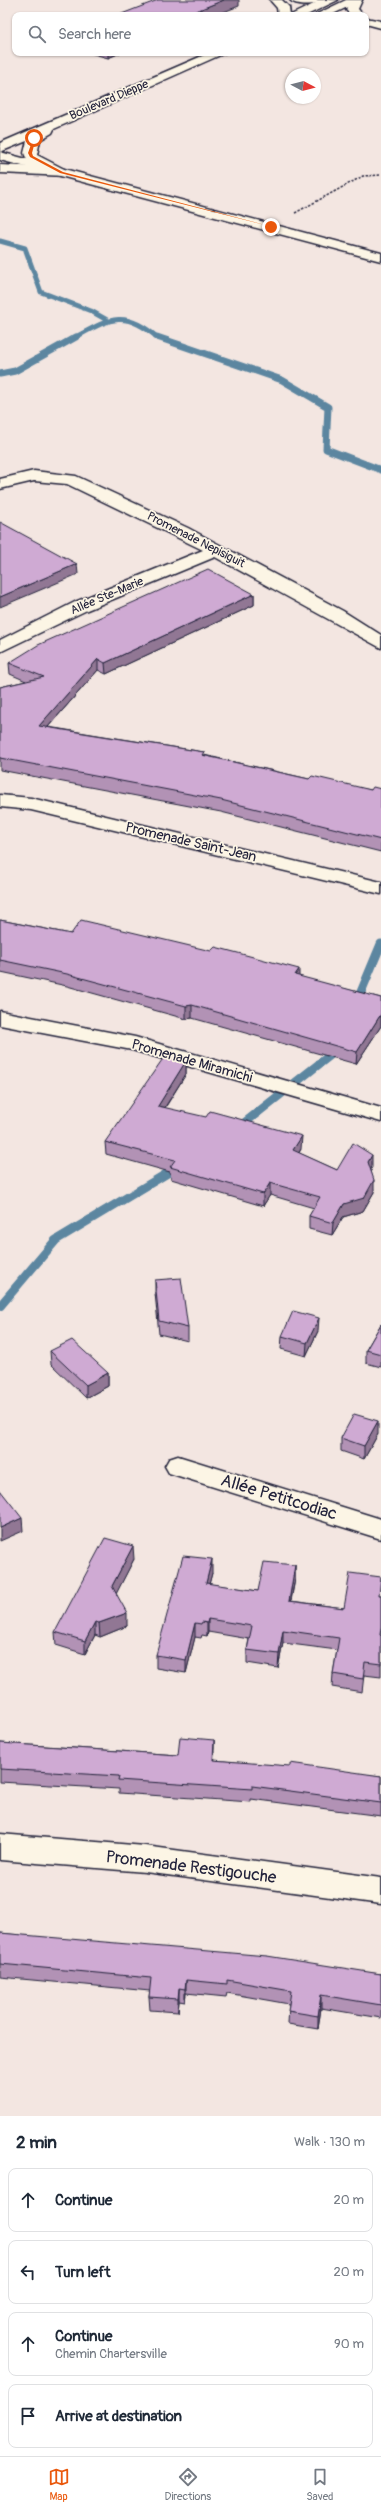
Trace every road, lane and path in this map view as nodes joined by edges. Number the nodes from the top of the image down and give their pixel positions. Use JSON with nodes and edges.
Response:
{"nodes":[{"id":1,"x":276,"y":0,"type":"edge"},
{"id":2,"x":296,"y":0,"type":"edge"},
{"id":3,"x":317,"y":0,"type":"edge"},
{"id":4,"x":332,"y":0,"type":"edge"},
{"id":5,"x":356,"y":0,"type":"edge"},
{"id":6,"x":284,"y":12,"type":"edge"},
{"id":7,"x":304,"y":12,"type":"edge"},
{"id":8,"x":328,"y":12,"type":"edge"},
{"id":9,"x":354,"y":12,"type":"edge"},
{"id":10,"x":369,"y":22,"type":"edge"},
{"id":11,"x":381,"y":25,"type":"edge"},
{"id":12,"x":212,"y":56,"type":"edge"},
{"id":13,"x":75,"y":114,"type":"junction"},
{"id":14,"x":6,"y":132,"type":"dead end"},
{"id":15,"x":0,"y":148,"type":"edge"},
{"id":16,"x":0,"y":156,"type":"edge"},
{"id":17,"x":0,"y":168,"type":"edge"},
{"id":18,"x":61,"y":173,"type":"junction"},
{"id":19,"x":381,"y":175,"type":"edge"},
{"id":20,"x":294,"y":214,"type":"dead end"},
{"id":21,"x":381,"y":257,"type":"edge"},
{"id":22,"x":0,"y":484,"type":"edge"},
{"id":23,"x":217,"y":550,"type":"junction"},
{"id":24,"x":381,"y":643,"type":"edge"},
{"id":25,"x":0,"y":647,"type":"edge"},
{"id":26,"x":0,"y":801,"type":"edge"},
{"id":27,"x":381,"y":888,"type":"edge"},
{"id":28,"x":0,"y":1018,"type":"edge"},
{"id":29,"x":381,"y":1115,"type":"edge"},
{"id":30,"x":178,"y":1466,"type":"dead end"},
{"id":31,"x":381,"y":1528,"type":"edge"},
{"id":32,"x":0,"y":1847,"type":"edge"},
{"id":33,"x":381,"y":1892,"type":"edge"}],
"edges":[{"from":1,"to":6,"type":"street"},
{"from":2,"to":3,"type":"street"},
{"from":4,"to":7,"type":"street"},
{"from":5,"to":8,"type":"street"},
{"from":5,"to":9,"type":"street"},
{"from":10,"to":11,"type":"street"},
{"from":12,"to":13,"type":"street","name":"Boulevard Dieppe"},
{"from":13,"to":14,"type":"street"},
{"from":13,"to":15,"type":"street","name":"Boulevard Dieppe"},
{"from":13,"to":18,"type":"street"},
{"from":16,"to":18,"type":"street"},
{"from":17,"to":18,"type":"street"},
{"from":18,"to":21,"type":"street"},
{"from":19,"to":20,"type":"path"},
{"from":22,"to":23,"type":"street","name":"Promenade Nepisiguit"},
{"from":23,"to":24,"type":"street","name":"Promenade Nepisiguit"},
{"from":23,"to":25,"type":"street","name":"Allée Ste-Marie"},
{"from":26,"to":27,"type":"street","name":"Promenade Saint-Jean"},
{"from":28,"to":29,"type":"street","name":"Promenade Miramichi"},
{"from":30,"to":31,"type":"street","name":"Allée Petitcodiac"},
{"from":32,"to":33,"type":"street","name":"Promenade Restigouche"}]}
